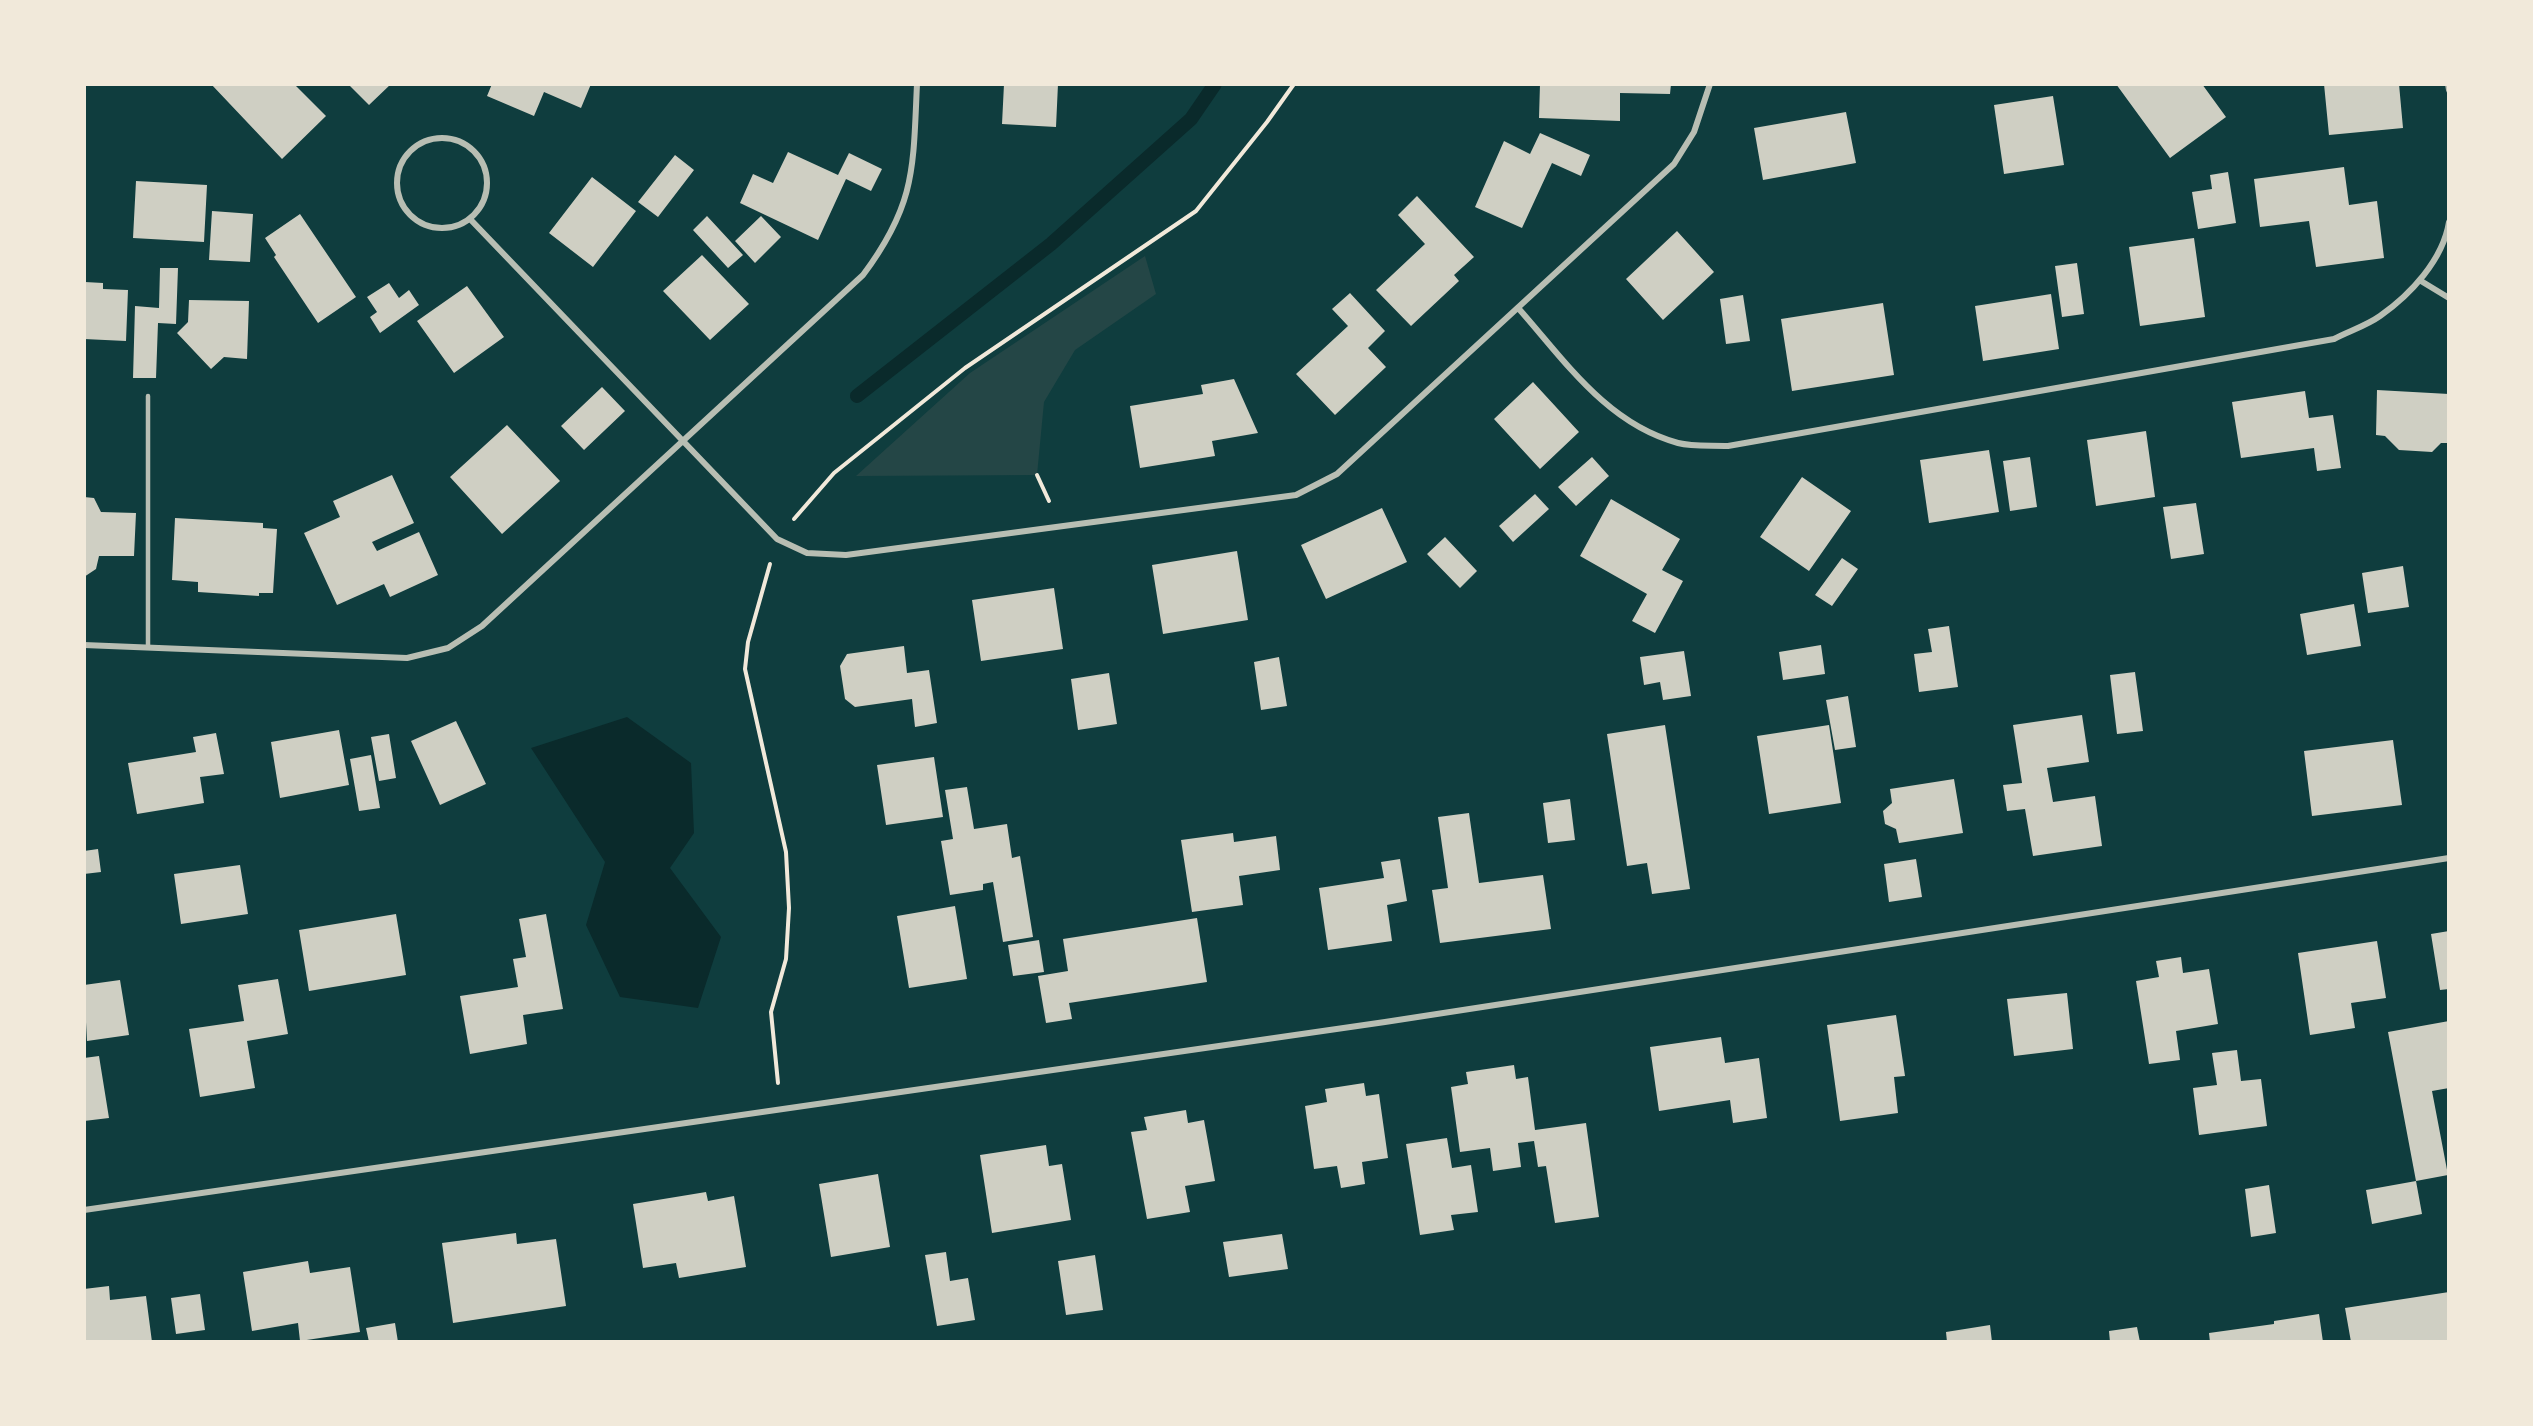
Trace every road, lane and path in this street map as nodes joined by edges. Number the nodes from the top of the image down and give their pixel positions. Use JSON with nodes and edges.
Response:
{"nodes":[{"id":1,"x":917,"y":84,"type":"edge"},
{"id":2,"x":1710,"y":84,"type":"edge"},
{"id":3,"x":2448,"y":84,"type":"edge"},
{"id":4,"x":2449,"y":90,"type":"edge"},
{"id":5,"x":470,"y":219,"type":"junction"},
{"id":6,"x":2449,"y":222,"type":"edge"},
{"id":7,"x":2421,"y":281,"type":"junction"},
{"id":8,"x":2449,"y":298,"type":"edge"},
{"id":9,"x":1519,"y":309,"type":"junction"},
{"id":10,"x":148,"y":396,"type":"dead end"},
{"id":11,"x":682,"y":443,"type":"junction"},
{"id":12,"x":84,"y":645,"type":"edge"},
{"id":13,"x":148,"y":647,"type":"junction"},
{"id":14,"x":2449,"y":858,"type":"edge"},
{"id":15,"x":84,"y":1210,"type":"edge"}],
"edges":[{"from":1,"to":11,"type":"street"},
{"from":2,"to":9,"type":"street"},
{"from":3,"to":4,"type":"street"},
{"from":5,"to":5,"type":"street"},
{"from":5,"to":11,"type":"street"},
{"from":6,"to":7,"type":"street"},
{"from":7,"to":8,"type":"street"},
{"from":7,"to":9,"type":"street"},
{"from":9,"to":11,"type":"street"},
{"from":10,"to":13,"type":"lane"},
{"from":11,"to":13,"type":"street"},
{"from":12,"to":13,"type":"street"},
{"from":14,"to":15,"type":"street"}]}
